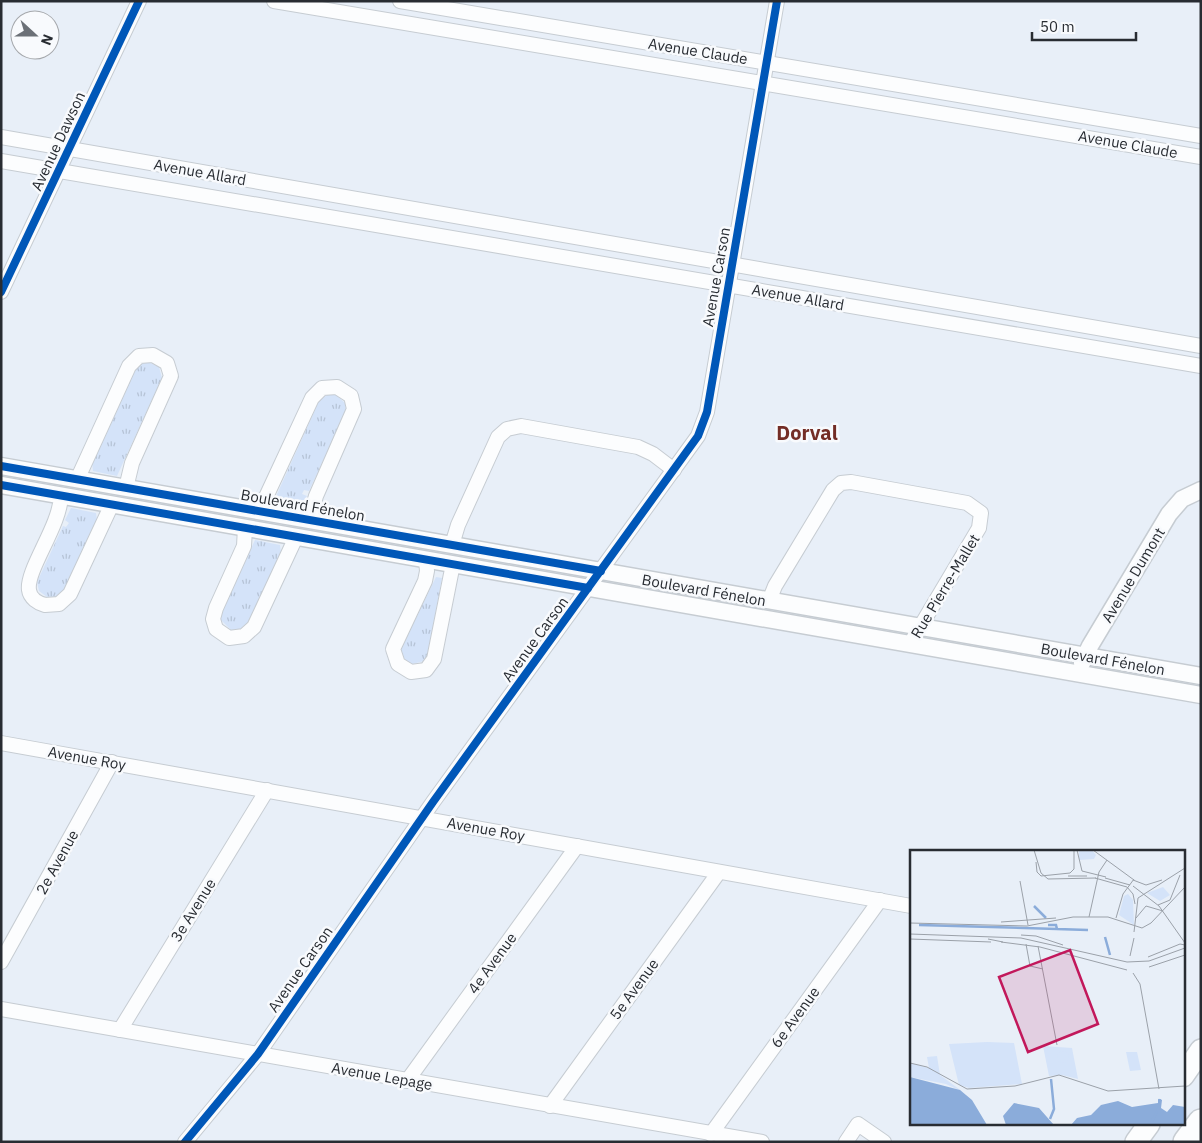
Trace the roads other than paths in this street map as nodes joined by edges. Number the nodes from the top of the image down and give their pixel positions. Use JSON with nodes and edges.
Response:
{"nodes":[{"id":1,"x":139,"y":1,"type":"edge"},
{"id":2,"x":274,"y":1,"type":"edge"},
{"id":3,"x":400,"y":1,"type":"edge"},
{"id":4,"x":777,"y":1,"type":"edge"},
{"id":5,"x":456,"y":10,"type":"junction"},
{"id":6,"x":452,"y":31,"type":"junction"},
{"id":7,"x":766,"y":62,"type":"junction"},
{"id":8,"x":763,"y":83,"type":"junction"},
{"id":9,"x":1059,"y":112,"type":"junction"},
{"id":10,"x":1055,"y":132,"type":"junction"},
{"id":11,"x":1201,"y":136,"type":"edge"},
{"id":12,"x":1,"y":137,"type":"edge"},
{"id":13,"x":69,"y":149,"type":"junction"},
{"id":14,"x":1201,"y":157,"type":"edge"},
{"id":15,"x":1,"y":161,"type":"edge"},
{"id":16,"x":59,"y":171,"type":"junction"},
{"id":17,"x":400,"y":207,"type":"junction"},
{"id":18,"x":396,"y":228,"type":"junction"},
{"id":19,"x":732,"y":266,"type":"junction"},
{"id":20,"x":728,"y":285,"type":"junction"},
{"id":21,"x":1,"y":292,"type":"edge"},
{"id":22,"x":1008,"y":313,"type":"junction"},
{"id":23,"x":1005,"y":333,"type":"junction"},
{"id":24,"x":1201,"y":346,"type":"edge"},
{"id":25,"x":1201,"y":366,"type":"edge"},
{"id":26,"x":1,"y":466,"type":"edge"},
{"id":27,"x":674,"y":470,"type":"junction"},
{"id":28,"x":76,"y":480,"type":"junction"},
{"id":29,"x":1,"y":486,"type":"edge"},
{"id":30,"x":126,"y":488,"type":"junction"},
{"id":31,"x":1201,"y":490,"type":"edge"},
{"id":32,"x":61,"y":496,"type":"junction"},
{"id":33,"x":112,"y":504,"type":"junction"},
{"id":34,"x":259,"y":512,"type":"junction"},
{"id":35,"x":309,"y":520,"type":"junction"},
{"id":36,"x":245,"y":528,"type":"junction"},
{"id":37,"x":296,"y":536,"type":"junction"},
{"id":38,"x":452,"y":545,"type":"junction"},
{"id":39,"x":426,"y":560,"type":"junction"},
{"id":40,"x":453,"y":564,"type":"junction"},
{"id":41,"x":601,"y":571,"type":"junction"},
{"id":42,"x":588,"y":588,"type":"junction"},
{"id":43,"x":769,"y":601,"type":"junction"},
{"id":44,"x":920,"y":627,"type":"junction"},
{"id":45,"x":910,"y":644,"type":"junction"},
{"id":46,"x":1085,"y":655,"type":"junction"},
{"id":47,"x":1080,"y":673,"type":"junction"},
{"id":48,"x":1201,"y":676,"type":"edge"},
{"id":49,"x":1201,"y":694,"type":"edge"},
{"id":50,"x":1,"y":742,"type":"edge"},
{"id":51,"x":112,"y":762,"type":"junction"},
{"id":52,"x":267,"y":790,"type":"junction"},
{"id":53,"x":422,"y":818,"type":"junction"},
{"id":54,"x":577,"y":846,"type":"junction"},
{"id":55,"x":719,"y":872,"type":"junction"},
{"id":56,"x":880,"y":900,"type":"junction"},
{"id":57,"x":910,"y":906,"type":"edge"},
{"id":58,"x":1,"y":962,"type":"edge"},
{"id":59,"x":1,"y":1009,"type":"edge"},
{"id":60,"x":120,"y":1030,"type":"junction"},
{"id":61,"x":1201,"y":1050,"type":"edge"},
{"id":62,"x":258,"y":1054,"type":"junction"},
{"id":63,"x":1184,"y":1075,"type":"edge"},
{"id":64,"x":407,"y":1081,"type":"junction"},
{"id":65,"x":550,"y":1106,"type":"junction"},
{"id":66,"x":1201,"y":1122,"type":"edge"},
{"id":67,"x":1147,"y":1126,"type":"edge"},
{"id":68,"x":711,"y":1134,"type":"junction"},
{"id":69,"x":185,"y":1142,"type":"edge"},
{"id":70,"x":762,"y":1142,"type":"edge"},
{"id":71,"x":846,"y":1142,"type":"edge"},
{"id":72,"x":884,"y":1142,"type":"edge"},
{"id":73,"x":1136,"y":1142,"type":"edge"},
{"id":74,"x":1186,"y":1142,"type":"edge"}],
"edges":[{"from":1,"to":13,"type":"street","name":"Avenue Dawson"},
{"from":2,"to":6,"type":"street","name":"Avenue Claude"},
{"from":3,"to":5,"type":"street","name":"Avenue Claude"},
{"from":4,"to":7,"type":"street","name":"Avenue Carson"},
{"from":5,"to":6,"type":"street"},
{"from":5,"to":7,"type":"street","name":"Avenue Claude"},
{"from":6,"to":8,"type":"street","name":"Avenue Claude"},
{"from":7,"to":8,"type":"street","name":"Avenue Carson"},
{"from":7,"to":9,"type":"street","name":"Avenue Claude"},
{"from":8,"to":10,"type":"street","name":"Avenue Claude"},
{"from":8,"to":19,"type":"street","name":"Avenue Carson"},
{"from":9,"to":10,"type":"street"},
{"from":9,"to":11,"type":"street","name":"Avenue Claude"},
{"from":10,"to":14,"type":"street","name":"Avenue Claude"},
{"from":12,"to":13,"type":"street","name":"Avenue Allard"},
{"from":13,"to":16,"type":"street","name":"Avenue Dawson"},
{"from":13,"to":17,"type":"street","name":"Avenue Allard"},
{"from":15,"to":16,"type":"street","name":"Avenue Allard"},
{"from":16,"to":18,"type":"street","name":"Avenue Allard"},
{"from":16,"to":21,"type":"street","name":"Avenue Dawson"},
{"from":17,"to":18,"type":"street"},
{"from":17,"to":19,"type":"street","name":"Avenue Allard"},
{"from":18,"to":20,"type":"street","name":"Avenue Allard"},
{"from":19,"to":20,"type":"street","name":"Avenue Carson"},
{"from":19,"to":22,"type":"street","name":"Avenue Allard"},
{"from":20,"to":23,"type":"street","name":"Avenue Allard"},
{"from":20,"to":27,"type":"street","name":"Avenue Carson"},
{"from":22,"to":23,"type":"street"},
{"from":22,"to":24,"type":"street","name":"Avenue Allard"},
{"from":23,"to":25,"type":"street","name":"Avenue Allard"},
{"from":26,"to":28,"type":"street","name":"Boulevard Fénelon"},
{"from":27,"to":38,"type":"street"},
{"from":27,"to":41,"type":"street","name":"Avenue Carson"},
{"from":28,"to":30,"type":"street","name":"Boulevard Fénelon"},
{"from":28,"to":30,"type":"street"},
{"from":29,"to":32,"type":"street","name":"Boulevard Fénelon"},
{"from":30,"to":34,"type":"street","name":"Boulevard Fénelon"},
{"from":31,"to":46,"type":"street","name":"Avenue Dumont"},
{"from":32,"to":33,"type":"street","name":"Boulevard Fénelon"},
{"from":32,"to":33,"type":"street"},
{"from":33,"to":36,"type":"street","name":"Boulevard Fénelon"},
{"from":34,"to":35,"type":"street","name":"Boulevard Fénelon"},
{"from":34,"to":35,"type":"street"},
{"from":35,"to":38,"type":"street","name":"Boulevard Fénelon"},
{"from":36,"to":37,"type":"street","name":"Boulevard Fénelon"},
{"from":36,"to":37,"type":"street"},
{"from":37,"to":39,"type":"street","name":"Boulevard Fénelon"},
{"from":38,"to":41,"type":"street","name":"Boulevard Fénelon"},
{"from":39,"to":40,"type":"street","name":"Boulevard Fénelon"},
{"from":39,"to":40,"type":"street"},
{"from":40,"to":42,"type":"street","name":"Boulevard Fénelon"},
{"from":41,"to":42,"type":"street","name":"Avenue Carson"},
{"from":41,"to":43,"type":"street","name":"Boulevard Fénelon"},
{"from":42,"to":45,"type":"street","name":"Boulevard Fénelon"},
{"from":42,"to":53,"type":"street","name":"Avenue Carson"},
{"from":43,"to":44,"type":"street","name":"Boulevard Fénelon"},
{"from":43,"to":44,"type":"street","name":"Rue Pierre-Mallet"},
{"from":44,"to":45,"type":"street","name":"Rue Pierre-Mallet"},
{"from":44,"to":46,"type":"street","name":"Boulevard Fénelon"},
{"from":45,"to":47,"type":"street","name":"Boulevard Fénelon"},
{"from":46,"to":47,"type":"street","name":"Avenue Dumont"},
{"from":46,"to":48,"type":"street","name":"Boulevard Fénelon"},
{"from":47,"to":49,"type":"street","name":"Boulevard Fénelon"},
{"from":50,"to":51,"type":"street","name":"Avenue Roy"},
{"from":51,"to":52,"type":"street","name":"Avenue Roy"},
{"from":51,"to":58,"type":"street","name":"2e Avenue"},
{"from":52,"to":53,"type":"street","name":"Avenue Roy"},
{"from":52,"to":60,"type":"street","name":"3e Avenue"},
{"from":53,"to":54,"type":"street","name":"Avenue Roy"},
{"from":53,"to":62,"type":"street","name":"Avenue Carson"},
{"from":54,"to":55,"type":"street","name":"Avenue Roy"},
{"from":54,"to":64,"type":"street","name":"4e Avenue"},
{"from":55,"to":56,"type":"street","name":"Avenue Roy"},
{"from":55,"to":65,"type":"street","name":"5e Avenue"},
{"from":56,"to":57,"type":"street","name":"Avenue Roy"},
{"from":56,"to":68,"type":"street","name":"6e Avenue"},
{"from":59,"to":60,"type":"street","name":"Avenue Lepage"},
{"from":60,"to":62,"type":"street","name":"Avenue Lepage"},
{"from":61,"to":63,"type":"main road"},
{"from":62,"to":64,"type":"street","name":"Avenue Lepage"},
{"from":62,"to":69,"type":"street","name":"Avenue Carson"},
{"from":64,"to":65,"type":"street","name":"Avenue Lepage"},
{"from":65,"to":68,"type":"street","name":"Avenue Lepage"},
{"from":66,"to":74,"type":"highway"},
{"from":67,"to":73,"type":"main road"},
{"from":68,"to":70,"type":"street","name":"Avenue Lepage"},
{"from":71,"to":72,"type":"street"}]}
